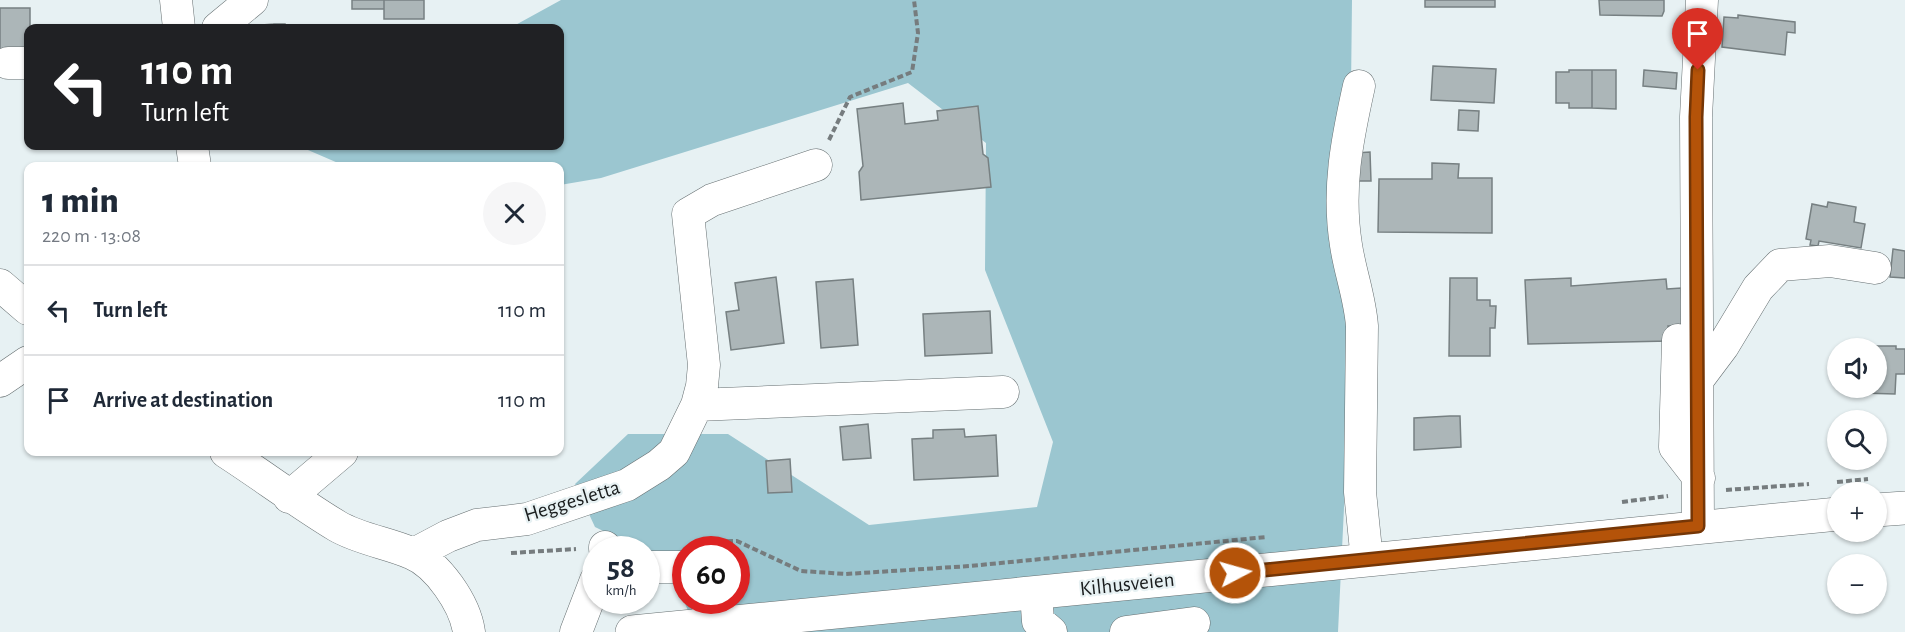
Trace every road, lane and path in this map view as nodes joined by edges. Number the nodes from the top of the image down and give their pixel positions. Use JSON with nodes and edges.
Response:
{"nodes":[{"id":1,"x":176,"y":0,"type":"edge"},
{"id":2,"x":252,"y":0,"type":"edge"},
{"id":3,"x":914,"y":0,"type":"edge"},
{"id":4,"x":1702,"y":0,"type":"edge"},
{"id":5,"x":179,"y":24,"type":"edge"},
{"id":6,"x":223,"y":24,"type":"edge"},
{"id":7,"x":1359,"y":86,"type":"dead end"},
{"id":8,"x":816,"y":165,"type":"joint"},
{"id":9,"x":1875,"y":268,"type":"dead end"},
{"id":10,"x":0,"y":285,"type":"edge"},
{"id":11,"x":24,"y":306,"type":"edge"},
{"id":12,"x":1678,"y":340,"type":"dead end"},
{"id":13,"x":24,"y":365,"type":"edge"},
{"id":14,"x":1699,"y":378,"type":"junction"},
{"id":15,"x":0,"y":381,"type":"edge"},
{"id":16,"x":1003,"y":392,"type":"dead end"},
{"id":17,"x":697,"y":405,"type":"junction"},
{"id":18,"x":233,"y":456,"type":"edge"},
{"id":19,"x":337,"y":456,"type":"edge"},
{"id":20,"x":1813,"y":483,"type":"dead end"},
{"id":21,"x":1699,"y":485,"type":"junction"},
{"id":22,"x":289,"y":497,"type":"junction"},
{"id":23,"x":1887,"y":500,"type":"edge"},
{"id":24,"x":1611,"y":504,"type":"dead end"},
{"id":25,"x":1905,"y":508,"type":"edge"},
{"id":26,"x":1827,"y":515,"type":"edge"},
{"id":27,"x":1698,"y":526,"type":"junction"},
{"id":28,"x":1272,"y":537,"type":"dead end"},
{"id":29,"x":750,"y":547,"type":"edge"},
{"id":30,"x":582,"y":549,"type":"edge"},
{"id":31,"x":414,"y":554,"type":"junction"},
{"id":32,"x":503,"y":554,"type":"dead end"},
{"id":33,"x":1367,"y":560,"type":"junction"},
{"id":34,"x":1192,"y":577,"type":"junction"},
{"id":35,"x":1036,"y":593,"type":"junction"},
{"id":36,"x":750,"y":610,"type":"edge"},
{"id":37,"x":583,"y":614,"type":"edge"},
{"id":38,"x":703,"y":614,"type":"edge"},
{"id":39,"x":1194,"y":627,"type":"edge"},
{"id":40,"x":469,"y":632,"type":"edge"},
{"id":41,"x":576,"y":632,"type":"edge"},
{"id":42,"x":632,"y":632,"type":"edge"},
{"id":43,"x":1051,"y":632,"type":"edge"},
{"id":44,"x":1126,"y":632,"type":"edge"}],
"edges":[{"from":1,"to":5,"type":"street"},
{"from":2,"to":6,"type":"street"},
{"from":3,"to":8,"type":"path"},
{"from":4,"to":14,"type":"street"},
{"from":7,"to":33,"type":"street"},
{"from":8,"to":17,"type":"street","name":"Heggesletta"},
{"from":9,"to":14,"type":"street"},
{"from":10,"to":11,"type":"street"},
{"from":12,"to":21,"type":"street"},
{"from":13,"to":15,"type":"street"},
{"from":14,"to":21,"type":"street"},
{"from":16,"to":17,"type":"street"},
{"from":17,"to":31,"type":"street","name":"Heggesletta"},
{"from":18,"to":22,"type":"street"},
{"from":19,"to":22,"type":"street"},
{"from":20,"to":21,"type":"path"},
{"from":21,"to":24,"type":"path"},
{"from":21,"to":27,"type":"street"},
{"from":22,"to":31,"type":"street"},
{"from":23,"to":25,"type":"main road"},
{"from":26,"to":27,"type":"main road","name":"Kilhusveien"},
{"from":27,"to":33,"type":"main road","name":"Kilhusveien"},
{"from":28,"to":29,"type":"path"},
{"from":30,"to":32,"type":"path"},
{"from":31,"to":40,"type":"street"},
{"from":33,"to":34,"type":"main road","name":"Kilhusveien"},
{"from":34,"to":35,"type":"main road","name":"Kilhusveien"},
{"from":34,"to":39,"type":"street"},
{"from":35,"to":36,"type":"main road","name":"Kilhusveien"},
{"from":35,"to":43,"type":"street"},
{"from":37,"to":41,"type":"street"},
{"from":38,"to":42,"type":"main road","name":"Kilhusveien"},
{"from":39,"to":44,"type":"street"}]}
